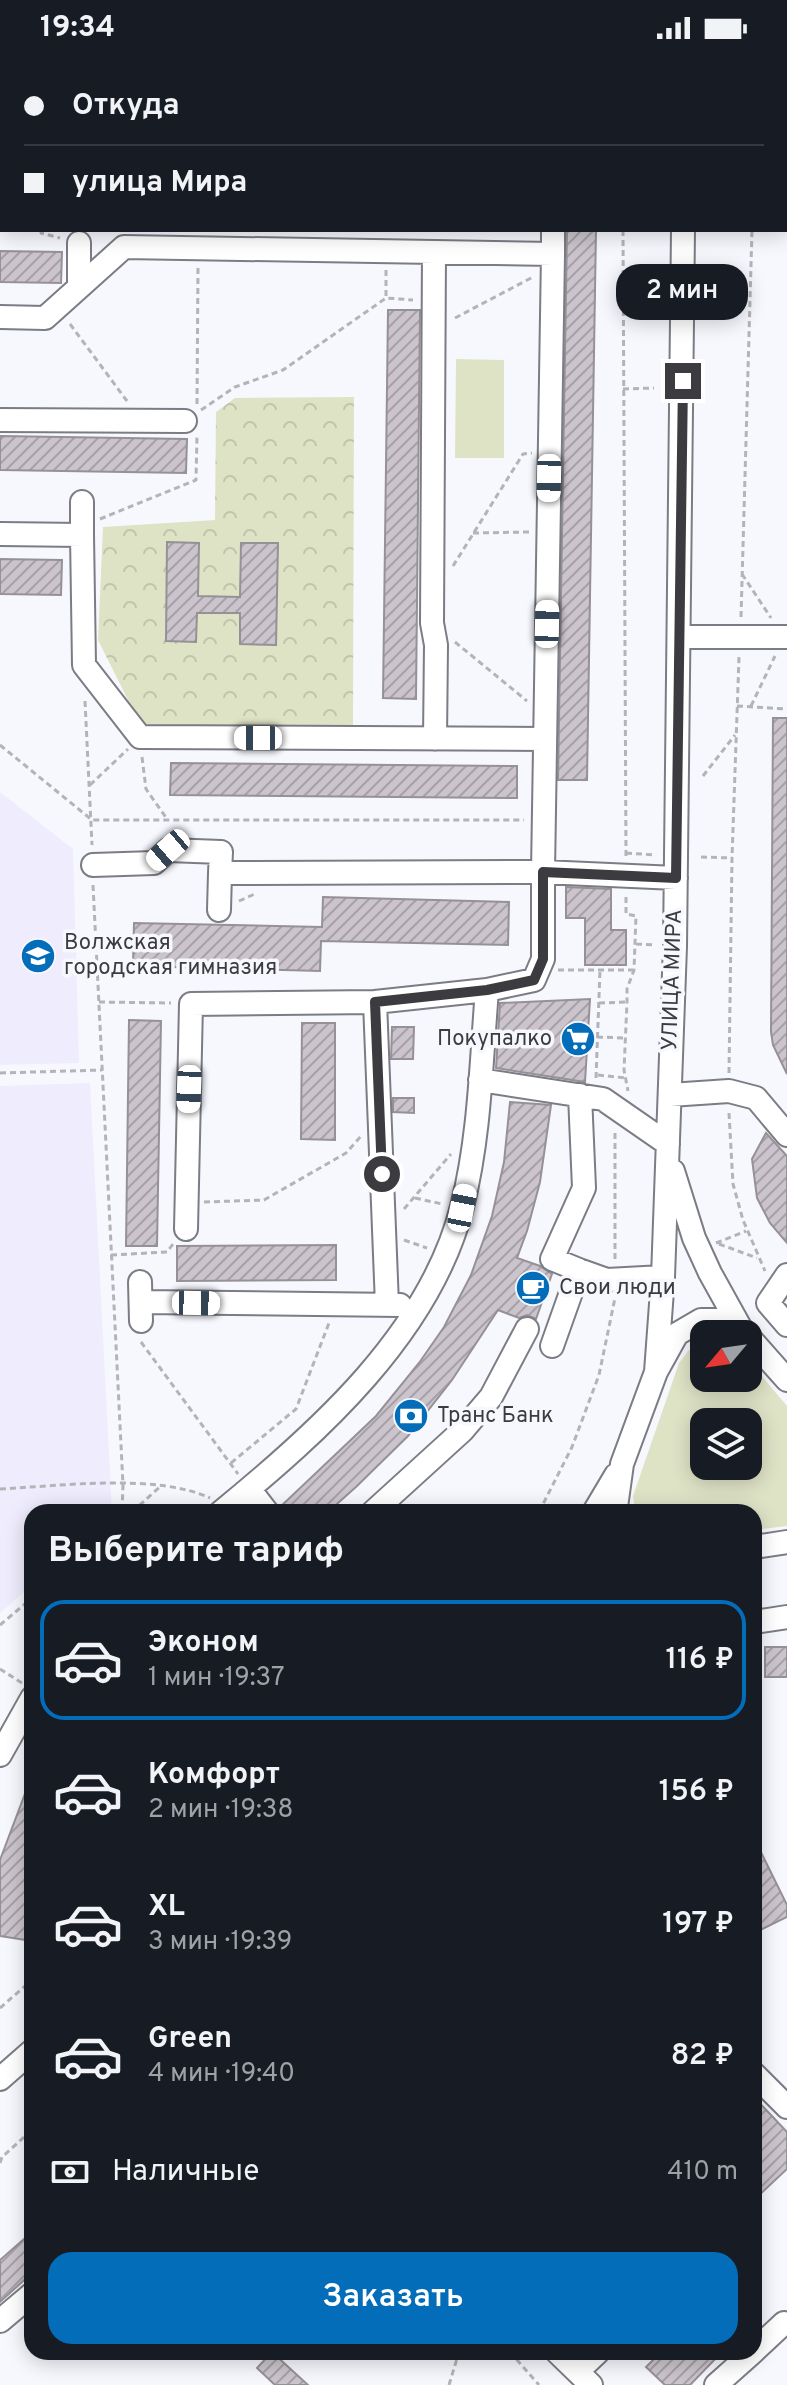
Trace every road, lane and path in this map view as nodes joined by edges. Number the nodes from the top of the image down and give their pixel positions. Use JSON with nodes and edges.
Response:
{"nodes":[{"id":1,"x":41,"y":232,"type":"edge"},
{"id":2,"x":553,"y":232,"type":"edge"},
{"id":3,"x":623,"y":232,"type":"edge"},
{"id":4,"x":683,"y":232,"type":"edge"},
{"id":5,"x":752,"y":232,"type":"edge"},
{"id":6,"x":79,"y":243,"type":"joint"},
{"id":7,"x":386,"y":251,"type":"junction"},
{"id":8,"x":434,"y":252,"type":"junction"},
{"id":9,"x":553,"y":260,"type":"junction"},
{"id":10,"x":79,"y":287,"type":"junction"},
{"id":11,"x":386,"y":298,"type":"junction"},
{"id":12,"x":434,"y":301,"type":"junction"},
{"id":13,"x":58,"y":307,"type":"junction"},
{"id":14,"x":623,"y":309,"type":"junction"},
{"id":15,"x":653,"y":310,"type":"dead end"},
{"id":16,"x":0,"y":317,"type":"edge"},
{"id":17,"x":434,"y":329,"type":"junction"},
{"id":18,"x":654,"y":388,"type":"dead end"},
{"id":19,"x":623,"y":389,"type":"junction"},
{"id":20,"x":0,"y":420,"type":"edge"},
{"id":21,"x":141,"y":421,"type":"junction"},
{"id":22,"x":185,"y":421,"type":"joint"},
{"id":23,"x":550,"y":452,"type":"junction"},
{"id":24,"x":82,"y":502,"type":"dead end"},
{"id":25,"x":548,"y":532,"type":"junction"},
{"id":26,"x":473,"y":533,"type":"junction"},
{"id":27,"x":0,"y":534,"type":"edge"},
{"id":28,"x":82,"y":535,"type":"junction"},
{"id":29,"x":449,"y":573,"type":"dead end"},
{"id":30,"x":742,"y":573,"type":"junction"},
{"id":31,"x":432,"y":623,"type":"junction"},
{"id":32,"x":679,"y":637,"type":"junction"},
{"id":33,"x":740,"y":637,"type":"junction"},
{"id":34,"x":786,"y":637,"type":"edge"},
{"id":35,"x":84,"y":665,"type":"junction"},
{"id":36,"x":737,"y":706,"type":"junction"},
{"id":37,"x":751,"y":706,"type":"junction"},
{"id":38,"x":787,"y":709,"type":"edge"},
{"id":39,"x":545,"y":716,"type":"junction"},
{"id":40,"x":735,"y":734,"type":"junction"},
{"id":41,"x":140,"y":737,"type":"junction"},
{"id":42,"x":435,"y":739,"type":"junction"},
{"id":43,"x":545,"y":739,"type":"junction"},
{"id":44,"x":0,"y":745,"type":"edge"},
{"id":45,"x":703,"y":776,"type":"dead end"},
{"id":46,"x":90,"y":785,"type":"junction"},
{"id":47,"x":92,"y":820,"type":"junction"},
{"id":48,"x":168,"y":820,"type":"junction"},
{"id":49,"x":543,"y":820,"type":"junction"},
{"id":50,"x":626,"y":853,"type":"junction"},
{"id":51,"x":659,"y":855,"type":"dead end"},
{"id":52,"x":701,"y":857,"type":"dead end"},
{"id":53,"x":732,"y":858,"type":"junction"},
{"id":54,"x":93,"y":865,"type":"junction"},
{"id":55,"x":543,"y":872,"type":"junction"},
{"id":56,"x":220,"y":873,"type":"junction"},
{"id":57,"x":626,"y":876,"type":"junction"},
{"id":58,"x":676,"y":878,"type":"junction"},
{"id":59,"x":219,"y":910,"type":"dead end"},
{"id":60,"x":539,"y":970,"type":"junction"},
{"id":61,"x":600,"y":970,"type":"junction"},
{"id":62,"x":634,"y":970,"type":"junction"},
{"id":63,"x":487,"y":990,"type":"junction"},
{"id":64,"x":98,"y":1002,"type":"junction"},
{"id":65,"x":375,"y":1002,"type":"junction"},
{"id":66,"x":627,"y":1002,"type":"junction"},
{"id":67,"x":599,"y":1003,"type":"junction"},
{"id":68,"x":191,"y":1004,"type":"junction"},
{"id":69,"x":597,"y":1037,"type":"junction"},
{"id":70,"x":625,"y":1038,"type":"junction"},
{"id":71,"x":102,"y":1070,"type":"junction"},
{"id":72,"x":0,"y":1073,"type":"edge"},
{"id":73,"x":596,"y":1074,"type":"junction"},
{"id":74,"x":626,"y":1078,"type":"junction"},
{"id":75,"x":480,"y":1080,"type":"junction"},
{"id":76,"x":729,"y":1091,"type":"junction"},
{"id":77,"x":670,"y":1095,"type":"junction"},
{"id":78,"x":597,"y":1100,"type":"junction"},
{"id":79,"x":379,"y":1115,"type":"junction"},
{"id":80,"x":787,"y":1135,"type":"edge"},
{"id":81,"x":668,"y":1149,"type":"junction"},
{"id":82,"x":453,"y":1152,"type":"dead end"},
{"id":83,"x":414,"y":1197,"type":"junction"},
{"id":84,"x":187,"y":1203,"type":"junction"},
{"id":85,"x":462,"y":1208,"type":"junction"},
{"id":86,"x":404,"y":1209,"type":"dead end"},
{"id":87,"x":186,"y":1229,"type":"joint"},
{"id":88,"x":747,"y":1230,"type":"junction"},
{"id":89,"x":384,"y":1233,"type":"junction"},
{"id":90,"x":445,"y":1254,"type":"junction"},
{"id":91,"x":111,"y":1255,"type":"junction"},
{"id":92,"x":758,"y":1258,"type":"junction"},
{"id":93,"x":579,"y":1270,"type":"junction"},
{"id":94,"x":663,"y":1277,"type":"junction"},
{"id":95,"x":615,"y":1280,"type":"junction"},
{"id":96,"x":782,"y":1282,"type":"edge"},
{"id":97,"x":114,"y":1305,"type":"junction"},
{"id":98,"x":336,"y":1305,"type":"junction"},
{"id":99,"x":387,"y":1305,"type":"junction"},
{"id":100,"x":417,"y":1305,"type":"junction"},
{"id":101,"x":137,"y":1313,"type":"junction"},
{"id":102,"x":738,"y":1320,"type":"edge"},
{"id":103,"x":787,"y":1325,"type":"edge"},
{"id":104,"x":690,"y":1326,"type":"edge"},
{"id":105,"x":527,"y":1329,"type":"dead end"},
{"id":106,"x":552,"y":1346,"type":"dead end"},
{"id":107,"x":762,"y":1351,"type":"edge"},
{"id":108,"x":656,"y":1372,"type":"junction"},
{"id":109,"x":787,"y":1380,"type":"edge"},
{"id":110,"x":230,"y":1463,"type":"junction"},
{"id":111,"x":622,"y":1464,"type":"junction"},
{"id":112,"x":123,"y":1485,"type":"junction"},
{"id":113,"x":162,"y":1485,"type":"junction"},
{"id":114,"x":0,"y":1489,"type":"edge"},
{"id":115,"x":250,"y":1490,"type":"junction"},
{"id":116,"x":122,"y":1504,"type":"edge"},
{"id":117,"x":141,"y":1504,"type":"edge"},
{"id":118,"x":217,"y":1504,"type":"edge"},
{"id":119,"x":232,"y":1504,"type":"edge"},
{"id":120,"x":261,"y":1504,"type":"edge"},
{"id":121,"x":382,"y":1504,"type":"edge"},
{"id":122,"x":543,"y":1504,"type":"edge"},
{"id":123,"x":599,"y":1504,"type":"edge"},
{"id":124,"x":616,"y":1504,"type":"edge"},
{"id":125,"x":787,"y":1542,"type":"edge"},
{"id":126,"x":762,"y":1546,"type":"edge"},
{"id":127,"x":24,"y":1605,"type":"edge"},
{"id":128,"x":787,"y":1617,"type":"edge"},
{"id":129,"x":762,"y":1621,"type":"edge"},
{"id":130,"x":0,"y":1625,"type":"edge"},
{"id":131,"x":0,"y":1669,"type":"edge"},
{"id":132,"x":24,"y":1684,"type":"edge"},
{"id":133,"x":24,"y":1712,"type":"edge"},
{"id":134,"x":0,"y":1755,"type":"edge"},
{"id":135,"x":24,"y":1987,"type":"edge"},
{"id":136,"x":0,"y":2008,"type":"edge"},
{"id":137,"x":24,"y":2058,"type":"edge"},
{"id":138,"x":0,"y":2079,"type":"edge"},
{"id":139,"x":762,"y":2082,"type":"edge"},
{"id":140,"x":787,"y":2107,"type":"edge"},
{"id":141,"x":24,"y":2137,"type":"edge"},
{"id":142,"x":0,"y":2163,"type":"edge"},
{"id":143,"x":24,"y":2301,"type":"edge"},
{"id":144,"x":0,"y":2321,"type":"edge"},
{"id":145,"x":784,"y":2323,"type":"dead end"},
{"id":146,"x":762,"y":2344,"type":"edge"},
{"id":147,"x":457,"y":2360,"type":"edge"},
{"id":148,"x":517,"y":2360,"type":"edge"},
{"id":149,"x":565,"y":2360,"type":"edge"},
{"id":150,"x":594,"y":2360,"type":"edge"},
{"id":151,"x":744,"y":2360,"type":"edge"},
{"id":152,"x":584,"y":2378,"type":"edge"},
{"id":153,"x":449,"y":2385,"type":"edge"},
{"id":154,"x":539,"y":2385,"type":"edge"},
{"id":155,"x":716,"y":2385,"type":"edge"}],
"edges":[{"from":1,"to":6,"type":"path"},
{"from":2,"to":9,"type":"street"},
{"from":3,"to":14,"type":"path"},
{"from":4,"to":32,"type":"street","name":"УЛИЦА МИРА"},
{"from":5,"to":30,"type":"path"},
{"from":6,"to":10,"type":"street"},
{"from":7,"to":8,"type":"street"},
{"from":7,"to":10,"type":"street"},
{"from":7,"to":11,"type":"path"},
{"from":8,"to":9,"type":"street"},
{"from":8,"to":12,"type":"street"},
{"from":9,"to":17,"type":"path"},
{"from":9,"to":23,"type":"street"},
{"from":10,"to":13,"type":"street"},
{"from":11,"to":12,"type":"path"},
{"from":11,"to":22,"type":"path"},
{"from":12,"to":17,"type":"street"},
{"from":13,"to":16,"type":"street"},
{"from":13,"to":21,"type":"path"},
{"from":14,"to":15,"type":"path"},
{"from":14,"to":19,"type":"path"},
{"from":17,"to":31,"type":"street"},
{"from":18,"to":19,"type":"path"},
{"from":19,"to":50,"type":"path"},
{"from":20,"to":21,"type":"street"},
{"from":21,"to":22,"type":"street"},
{"from":23,"to":25,"type":"street"},
{"from":23,"to":26,"type":"path"},
{"from":24,"to":28,"type":"street"},
{"from":25,"to":26,"type":"path"},
{"from":25,"to":39,"type":"street"},
{"from":26,"to":29,"type":"path"},
{"from":27,"to":28,"type":"street"},
{"from":28,"to":35,"type":"street"},
{"from":30,"to":33,"type":"path"},
{"from":30,"to":34,"type":"path"},
{"from":31,"to":39,"type":"path"},
{"from":31,"to":42,"type":"street"},
{"from":32,"to":33,"type":"street"},
{"from":32,"to":58,"type":"street","name":"УЛИЦА МИРА"},
{"from":33,"to":34,"type":"street"},
{"from":33,"to":36,"type":"path"},
{"from":34,"to":37,"type":"path"},
{"from":35,"to":41,"type":"street"},
{"from":35,"to":46,"type":"path"},
{"from":36,"to":37,"type":"path"},
{"from":36,"to":40,"type":"path"},
{"from":37,"to":38,"type":"path"},
{"from":39,"to":43,"type":"street"},
{"from":40,"to":45,"type":"path"},
{"from":40,"to":53,"type":"path"},
{"from":41,"to":42,"type":"street"},
{"from":41,"to":46,"type":"path"},
{"from":41,"to":48,"type":"path"},
{"from":42,"to":43,"type":"street"},
{"from":43,"to":49,"type":"street"},
{"from":44,"to":47,"type":"path"},
{"from":46,"to":47,"type":"path"},
{"from":47,"to":48,"type":"path"},
{"from":47,"to":54,"type":"path"},
{"from":48,"to":49,"type":"path"},
{"from":49,"to":55,"type":"street"},
{"from":50,"to":51,"type":"path"},
{"from":50,"to":57,"type":"path"},
{"from":52,"to":53,"type":"path"},
{"from":53,"to":76,"type":"path"},
{"from":54,"to":56,"type":"street"},
{"from":54,"to":64,"type":"path"},
{"from":55,"to":56,"type":"street"},
{"from":55,"to":57,"type":"street"},
{"from":55,"to":60,"type":"street"},
{"from":56,"to":59,"type":"street"},
{"from":57,"to":58,"type":"street"},
{"from":57,"to":62,"type":"path"},
{"from":58,"to":77,"type":"street","name":"УЛИЦА МИРА"},
{"from":60,"to":61,"type":"path"},
{"from":60,"to":63,"type":"street"},
{"from":61,"to":62,"type":"path"},
{"from":61,"to":67,"type":"path"},
{"from":62,"to":66,"type":"path"},
{"from":63,"to":65,"type":"street"},
{"from":63,"to":75,"type":"street"},
{"from":64,"to":68,"type":"path"},
{"from":64,"to":71,"type":"path"},
{"from":65,"to":68,"type":"street"},
{"from":65,"to":79,"type":"street"},
{"from":66,"to":67,"type":"path"},
{"from":66,"to":70,"type":"path"},
{"from":67,"to":69,"type":"path"},
{"from":68,"to":84,"type":"street"},
{"from":69,"to":70,"type":"path"},
{"from":69,"to":73,"type":"path"},
{"from":70,"to":74,"type":"path"},
{"from":71,"to":72,"type":"path"},
{"from":71,"to":91,"type":"path"},
{"from":73,"to":74,"type":"path"},
{"from":73,"to":78,"type":"path"},
{"from":74,"to":78,"type":"path"},
{"from":75,"to":78,"type":"street"},
{"from":75,"to":85,"type":"street"},
{"from":76,"to":77,"type":"street"},
{"from":76,"to":80,"type":"street"},
{"from":76,"to":88,"type":"path"},
{"from":77,"to":81,"type":"street","name":"УЛИЦА МИРА"},
{"from":78,"to":81,"type":"street"},
{"from":78,"to":93,"type":"street"},
{"from":78,"to":95,"type":"path"},
{"from":79,"to":84,"type":"path"},
{"from":79,"to":89,"type":"street"},
{"from":81,"to":94,"type":"street","name":"УЛИЦА МИРА"},
{"from":81,"to":102,"type":"street","name":"УЛИЦА МИРА"},
{"from":82,"to":83,"type":"path"},
{"from":83,"to":85,"type":"path"},
{"from":83,"to":86,"type":"path"},
{"from":84,"to":87,"type":"street"},
{"from":85,"to":90,"type":"street"},
{"from":87,"to":91,"type":"path"},
{"from":88,"to":92,"type":"path"},
{"from":88,"to":92,"type":"path"},
{"from":89,"to":90,"type":"path"},
{"from":89,"to":99,"type":"street"},
{"from":90,"to":100,"type":"street"},
{"from":91,"to":97,"type":"path"},
{"from":92,"to":96,"type":"path"},
{"from":93,"to":95,"type":"street"},
{"from":93,"to":106,"type":"street"},
{"from":94,"to":95,"type":"street"},
{"from":94,"to":108,"type":"street","name":"УЛИЦА МИРА"},
{"from":95,"to":122,"type":"path"},
{"from":96,"to":103,"type":"street"},
{"from":97,"to":101,"type":"path"},
{"from":97,"to":112,"type":"path"},
{"from":98,"to":99,"type":"street"},
{"from":98,"to":101,"type":"street"},
{"from":98,"to":110,"type":"path"},
{"from":99,"to":100,"type":"street"},
{"from":100,"to":115,"type":"street"},
{"from":101,"to":110,"type":"path"},
{"from":104,"to":108,"type":"street"},
{"from":105,"to":121,"type":"street"},
{"from":107,"to":109,"type":"street","name":"УЛИЦА МИРА"},
{"from":108,"to":111,"type":"street"},
{"from":110,"to":115,"type":"path"},
{"from":111,"to":123,"type":"street"},
{"from":111,"to":124,"type":"street"},
{"from":112,"to":113,"type":"path"},
{"from":112,"to":114,"type":"path"},
{"from":112,"to":116,"type":"path"},
{"from":113,"to":117,"type":"path"},
{"from":113,"to":118,"type":"path"},
{"from":115,"to":119,"type":"street"},
{"from":115,"to":120,"type":"street"},
{"from":125,"to":126,"type":"street"},
{"from":127,"to":130,"type":"path"},
{"from":128,"to":129,"type":"street"},
{"from":131,"to":132,"type":"path"},
{"from":133,"to":134,"type":"street"},
{"from":135,"to":136,"type":"path"},
{"from":137,"to":138,"type":"street"},
{"from":139,"to":140,"type":"street"},
{"from":141,"to":142,"type":"path"},
{"from":143,"to":144,"type":"street"},
{"from":145,"to":146,"type":"street"},
{"from":147,"to":153,"type":"path"},
{"from":148,"to":154,"type":"path"},
{"from":149,"to":152,"type":"street"},
{"from":150,"to":152,"type":"street"},
{"from":151,"to":155,"type":"street"}]}
